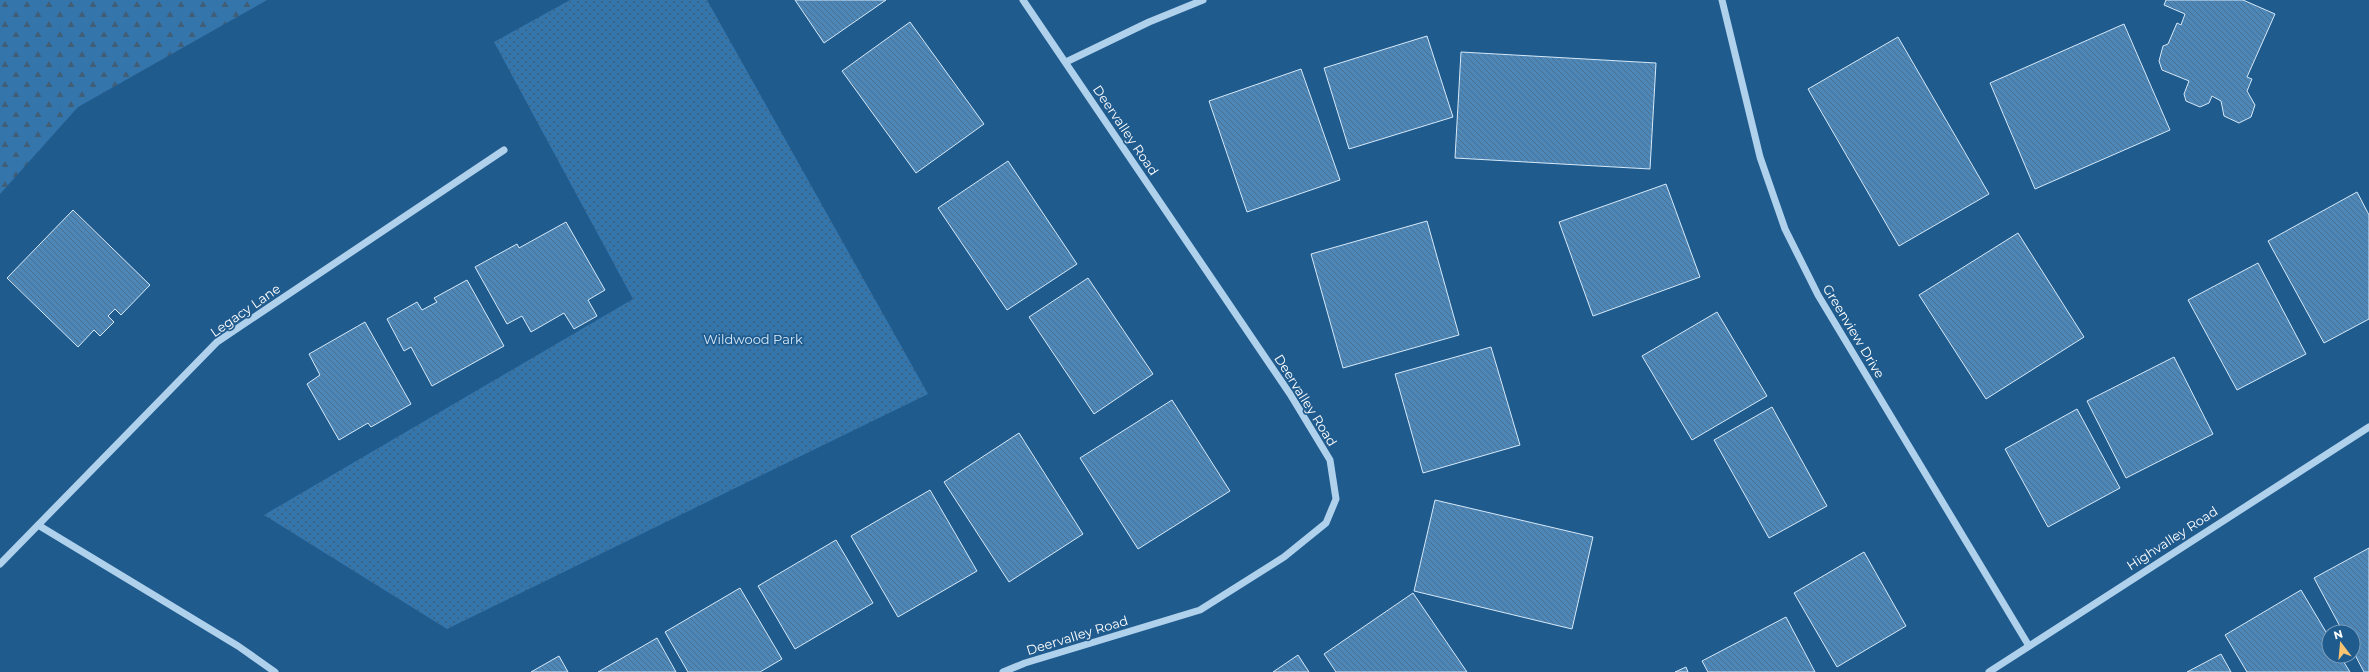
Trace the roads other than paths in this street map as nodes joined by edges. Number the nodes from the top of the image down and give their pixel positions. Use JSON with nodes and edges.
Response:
{"nodes":[{"id":1,"x":1023,"y":0,"type":"edge"},
{"id":2,"x":1203,"y":0,"type":"edge"},
{"id":3,"x":1722,"y":0,"type":"edge"},
{"id":4,"x":1066,"y":62,"type":"junction"},
{"id":5,"x":504,"y":150,"type":"dead end"},
{"id":6,"x":2369,"y":426,"type":"edge"},
{"id":7,"x":38,"y":525,"type":"junction"},
{"id":8,"x":0,"y":564,"type":"edge"},
{"id":9,"x":2029,"y":646,"type":"junction"},
{"id":10,"x":275,"y":672,"type":"edge"},
{"id":11,"x":1003,"y":672,"type":"edge"},
{"id":12,"x":1989,"y":672,"type":"edge"}],
"edges":[{"from":1,"to":4,"type":"street","name":"Deervalley Road"},
{"from":2,"to":4,"type":"street"},
{"from":3,"to":9,"type":"street","name":"Greenview Drive"},
{"from":4,"to":11,"type":"street","name":"Deervalley Road"},
{"from":5,"to":7,"type":"street","name":"Legacy Lane"},
{"from":6,"to":9,"type":"street","name":"Highvalley Road"},
{"from":7,"to":8,"type":"street","name":"Legacy Lane"},
{"from":7,"to":10,"type":"street"},
{"from":9,"to":12,"type":"street","name":"Highvalley Road"}]}
